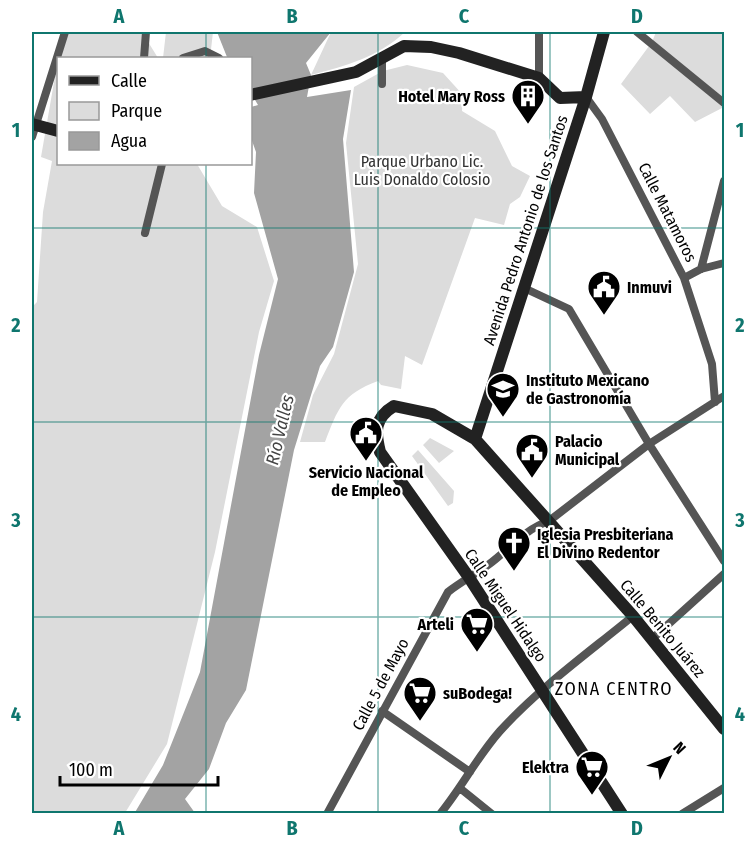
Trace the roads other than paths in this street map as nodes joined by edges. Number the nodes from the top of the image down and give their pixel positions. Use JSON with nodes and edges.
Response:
{"nodes":[{"id":1,"x":65,"y":32,"type":"edge"},
{"id":2,"x":146,"y":32,"type":"edge"},
{"id":3,"x":539,"y":32,"type":"edge"},
{"id":4,"x":604,"y":32,"type":"edge"},
{"id":5,"x":637,"y":32,"type":"edge"},
{"id":6,"x":144,"y":57,"type":"edge"},
{"id":7,"x":186,"y":57,"type":"edge"},
{"id":8,"x":217,"y":57,"type":"edge"},
{"id":9,"x":382,"y":60,"type":"junction"},
{"id":10,"x":540,"y":78,"type":"junction"},
{"id":11,"x":382,"y":84,"type":"dead end"},
{"id":12,"x":252,"y":95,"type":"edge"},
{"id":13,"x":586,"y":97,"type":"junction"},
{"id":14,"x":724,"y":103,"type":"edge"},
{"id":15,"x":33,"y":129,"type":"edge"},
{"id":16,"x":57,"y":131,"type":"edge"},
{"id":17,"x":162,"y":165,"type":"edge"},
{"id":18,"x":724,"y":181,"type":"edge"},
{"id":19,"x":145,"y":232,"type":"dead end"},
{"id":20,"x":724,"y":263,"type":"edge"},
{"id":21,"x":701,"y":269,"type":"junction"},
{"id":22,"x":684,"y":278,"type":"junction"},
{"id":23,"x":524,"y":288,"type":"junction"},
{"id":24,"x":724,"y":396,"type":"edge"},
{"id":25,"x":715,"y":402,"type":"junction"},
{"id":26,"x":382,"y":413,"type":"joint"},
{"id":27,"x":475,"y":439,"type":"junction"},
{"id":28,"x":649,"y":444,"type":"junction"},
{"id":29,"x":549,"y":521,"type":"junction"},
{"id":30,"x":724,"y":561,"type":"edge"},
{"id":31,"x":724,"y":574,"type":"edge"},
{"id":32,"x":468,"y":576,"type":"junction"},
{"id":33,"x":633,"y":616,"type":"junction"},
{"id":34,"x":652,"y":639,"type":"junction"},
{"id":35,"x":543,"y":690,"type":"junction"},
{"id":36,"x":382,"y":711,"type":"junction"},
{"id":37,"x":724,"y":729,"type":"edge"},
{"id":38,"x":470,"y":772,"type":"junction"},
{"id":39,"x":724,"y":788,"type":"edge"},
{"id":40,"x":461,"y":789,"type":"junction"},
{"id":41,"x":327,"y":813,"type":"edge"},
{"id":42,"x":441,"y":813,"type":"edge"},
{"id":43,"x":492,"y":813,"type":"edge"},
{"id":44,"x":622,"y":813,"type":"edge"},
{"id":45,"x":682,"y":813,"type":"edge"}],
"edges":[{"from":1,"to":15,"type":"street"},
{"from":2,"to":6,"type":"street"},
{"from":3,"to":10,"type":"street"},
{"from":4,"to":13,"type":"street","name":"Avenida Pedro Antonio de los Santos"},
{"from":5,"to":14,"type":"street"},
{"from":7,"to":8,"type":"street"},
{"from":9,"to":10,"type":"street"},
{"from":9,"to":11,"type":"street"},
{"from":9,"to":12,"type":"street"},
{"from":10,"to":13,"type":"street"},
{"from":13,"to":22,"type":"street","name":"Calle Matamoros"},
{"from":13,"to":23,"type":"street","name":"Avenida Pedro Antonio de los Santos"},
{"from":15,"to":16,"type":"street"},
{"from":17,"to":19,"type":"street"},
{"from":18,"to":21,"type":"street"},
{"from":20,"to":21,"type":"street"},
{"from":21,"to":22,"type":"street"},
{"from":22,"to":25,"type":"street","name":"Calle Matamoros"},
{"from":23,"to":27,"type":"street","name":"Avenida Pedro Antonio de los Santos"},
{"from":23,"to":28,"type":"street"},
{"from":24,"to":25,"type":"street","name":"Calle 5 de Mayo"},
{"from":25,"to":28,"type":"street","name":"Calle 5 de Mayo"},
{"from":26,"to":27,"type":"street","name":"Calle Benito Juárez"},
{"from":26,"to":32,"type":"street","name":"Calle Miguel Hidalgo"},
{"from":27,"to":29,"type":"street","name":"Calle Benito Juárez"},
{"from":28,"to":29,"type":"street","name":"Calle 5 de Mayo"},
{"from":28,"to":30,"type":"street"},
{"from":29,"to":32,"type":"street","name":"Calle 5 de Mayo"},
{"from":29,"to":33,"type":"street","name":"Calle Benito Juárez"},
{"from":31,"to":34,"type":"street"},
{"from":32,"to":35,"type":"street","name":"Calle Miguel Hidalgo"},
{"from":32,"to":36,"type":"street","name":"Calle 5 de Mayo"},
{"from":33,"to":34,"type":"street","name":"Calle Benito Juárez"},
{"from":33,"to":35,"type":"street"},
{"from":34,"to":37,"type":"street","name":"Calle Benito Juárez"},
{"from":35,"to":38,"type":"street"},
{"from":35,"to":44,"type":"street","name":"Calle Miguel Hidalgo"},
{"from":36,"to":38,"type":"street"},
{"from":36,"to":41,"type":"street","name":"Calle 5 de Mayo"},
{"from":38,"to":40,"type":"street"},
{"from":39,"to":45,"type":"street"},
{"from":40,"to":42,"type":"street"},
{"from":40,"to":43,"type":"street"}]}
